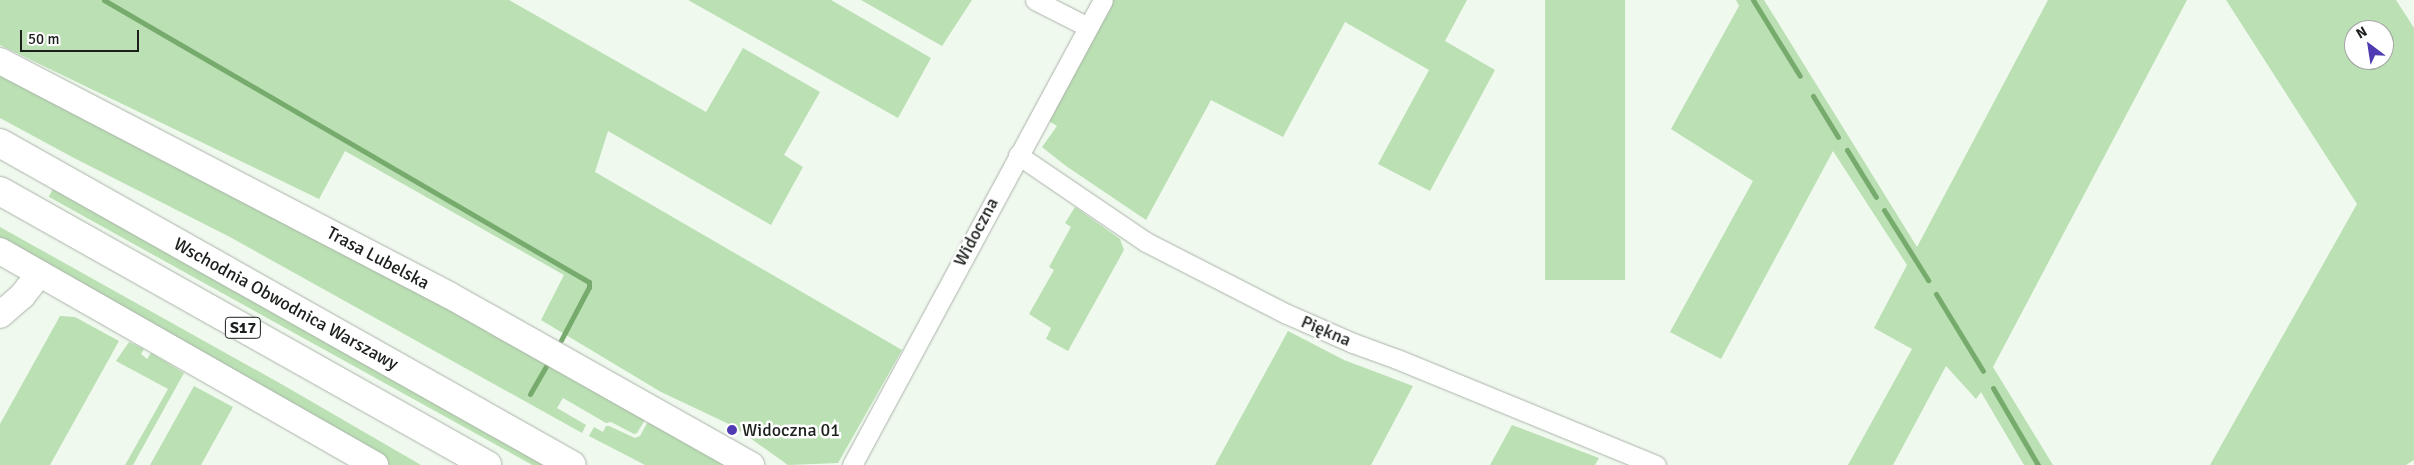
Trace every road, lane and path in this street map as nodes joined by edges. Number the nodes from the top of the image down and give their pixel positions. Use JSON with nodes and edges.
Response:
{"nodes":[{"id":1,"x":1035,"y":0,"type":"edge"},
{"id":2,"x":1103,"y":0,"type":"edge"},
{"id":3,"x":1088,"y":27,"type":"junction"},
{"id":4,"x":0,"y":62,"type":"edge"},
{"id":5,"x":0,"y":143,"type":"edge"},
{"id":6,"x":1018,"y":155,"type":"junction"},
{"id":7,"x":0,"y":191,"type":"edge"},
{"id":8,"x":0,"y":251,"type":"edge"},
{"id":9,"x":39,"y":274,"type":"junction"},
{"id":10,"x":0,"y":315,"type":"edge"},
{"id":11,"x":375,"y":465,"type":"edge"},
{"id":12,"x":487,"y":465,"type":"edge"},
{"id":13,"x":572,"y":465,"type":"edge"},
{"id":14,"x":751,"y":465,"type":"edge"},
{"id":15,"x":852,"y":465,"type":"edge"},
{"id":16,"x":1656,"y":465,"type":"edge"}],
"edges":[{"from":1,"to":3,"type":"street"},
{"from":2,"to":3,"type":"street","name":"Widoczna"},
{"from":3,"to":6,"type":"street","name":"Widoczna"},
{"from":4,"to":14,"type":"street","name":"Trasa Lubelska"},
{"from":5,"to":13,"type":"highway","name":"Wschodnia Obwodnica Warszawy","number":"S17"},
{"from":6,"to":15,"type":"street","name":"Widoczna"},
{"from":6,"to":16,"type":"street","name":"Piękna"},
{"from":7,"to":12,"type":"highway","number":"S17"},
{"from":8,"to":9,"type":"street"},
{"from":9,"to":10,"type":"street"},
{"from":9,"to":11,"type":"street"}]}
